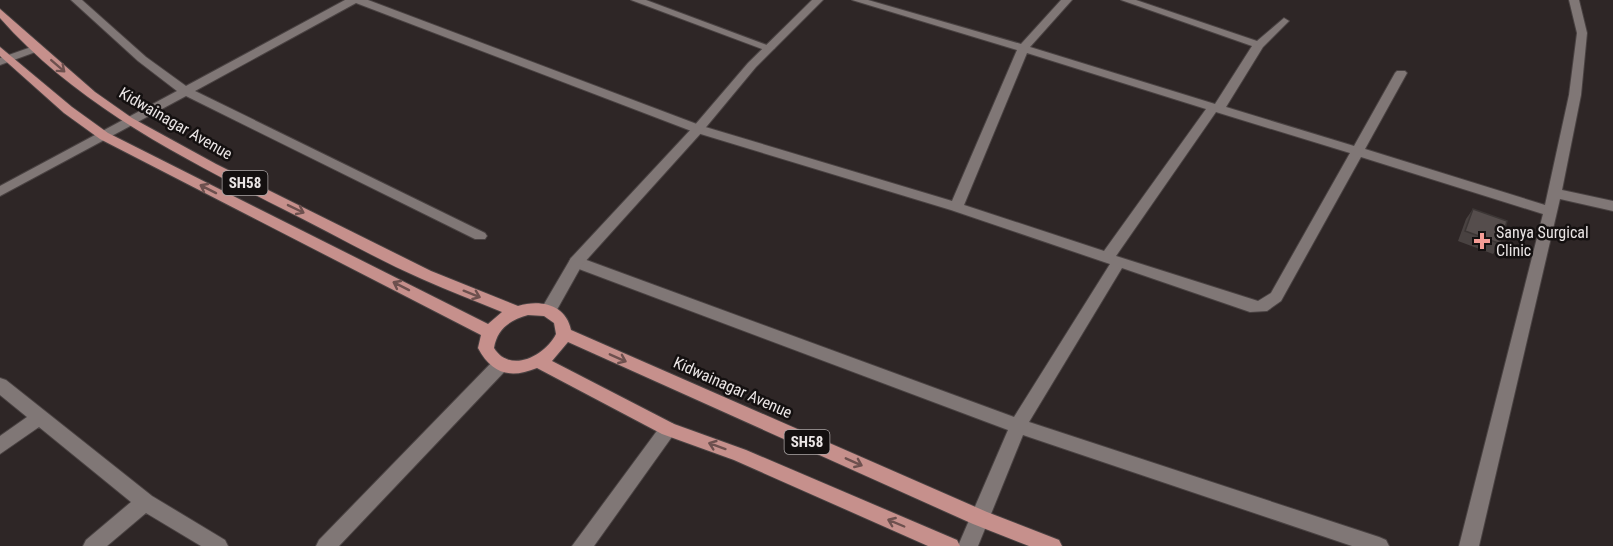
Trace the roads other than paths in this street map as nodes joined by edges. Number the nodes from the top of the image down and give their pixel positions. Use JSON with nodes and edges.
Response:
{"nodes":[{"id":1,"x":76,"y":0,"type":"edge"},
{"id":2,"x":353,"y":0,"type":"edge"},
{"id":3,"x":358,"y":0,"type":"edge"},
{"id":4,"x":636,"y":0,"type":"edge"},
{"id":5,"x":818,"y":0,"type":"edge"},
{"id":6,"x":858,"y":0,"type":"edge"},
{"id":7,"x":1067,"y":0,"type":"edge"},
{"id":8,"x":1126,"y":0,"type":"edge"},
{"id":9,"x":1574,"y":0,"type":"edge"},
{"id":10,"x":0,"y":12,"type":"edge"},
{"id":11,"x":1284,"y":21,"type":"dead end"},
{"id":12,"x":1259,"y":45,"type":"junction"},
{"id":13,"x":37,"y":48,"type":"junction"},
{"id":14,"x":769,"y":48,"type":"junction"},
{"id":15,"x":1023,"y":48,"type":"junction"},
{"id":16,"x":3,"y":57,"type":"edge"},
{"id":17,"x":1401,"y":73,"type":"dead end"},
{"id":18,"x":183,"y":90,"type":"junction"},
{"id":19,"x":1215,"y":108,"type":"junction"},
{"id":20,"x":128,"y":121,"type":"junction"},
{"id":21,"x":698,"y":129,"type":"junction"},
{"id":22,"x":104,"y":136,"type":"junction"},
{"id":23,"x":1357,"y":153,"type":"junction"},
{"id":24,"x":0,"y":192,"type":"edge"},
{"id":25,"x":1555,"y":193,"type":"junction"},
{"id":26,"x":1613,"y":206,"type":"edge"},
{"id":27,"x":956,"y":207,"type":"junction"},
{"id":28,"x":1550,"y":211,"type":"junction"},
{"id":29,"x":480,"y":236,"type":"dead end"},
{"id":30,"x":1112,"y":261,"type":"junction"},
{"id":31,"x":576,"y":262,"type":"junction"},
{"id":32,"x":548,"y":311,"type":"junction"},
{"id":33,"x":517,"y":312,"type":"junction"},
{"id":34,"x":490,"y":332,"type":"junction"},
{"id":35,"x":564,"y":334,"type":"junction"},
{"id":36,"x":540,"y":362,"type":"junction"},
{"id":37,"x":501,"y":364,"type":"junction"},
{"id":38,"x":0,"y":385,"type":"edge"},
{"id":39,"x":40,"y":417,"type":"junction"},
{"id":40,"x":1018,"y":426,"type":"junction"},
{"id":41,"x":668,"y":429,"type":"junction"},
{"id":42,"x":0,"y":446,"type":"edge"},
{"id":43,"x":145,"y":502,"type":"junction"},
{"id":44,"x":980,"y":518,"type":"junction"},
{"id":45,"x":93,"y":546,"type":"edge"},
{"id":46,"x":218,"y":546,"type":"edge"},
{"id":47,"x":326,"y":546,"type":"edge"},
{"id":48,"x":582,"y":546,"type":"edge"},
{"id":49,"x":950,"y":546,"type":"edge"},
{"id":50,"x":968,"y":546,"type":"edge"},
{"id":51,"x":1052,"y":546,"type":"edge"},
{"id":52,"x":1379,"y":546,"type":"edge"},
{"id":53,"x":1469,"y":546,"type":"edge"}],
"edges":[{"from":1,"to":18,"type":"street"},
{"from":2,"to":18,"type":"street"},
{"from":3,"to":21,"type":"street"},
{"from":4,"to":14,"type":"street"},
{"from":5,"to":14,"type":"street"},
{"from":6,"to":15,"type":"street"},
{"from":7,"to":15,"type":"street"},
{"from":8,"to":12,"type":"street"},
{"from":9,"to":25,"type":"street"},
{"from":10,"to":13,"type":"main road","name":"Kidwainagar Avenue","number":"SH58"},
{"from":11,"to":12,"type":"street"},
{"from":12,"to":19,"type":"street"},
{"from":13,"to":16,"type":"street"},
{"from":13,"to":20,"type":"main road","name":"Kidwainagar Avenue","number":"SH58","one_way":true},
{"from":14,"to":21,"type":"street"},
{"from":15,"to":19,"type":"street"},
{"from":15,"to":27,"type":"street"},
{"from":16,"to":22,"type":"main road","number":"SH58"},
{"from":17,"to":23,"type":"street"},
{"from":18,"to":20,"type":"street"},
{"from":18,"to":29,"type":"street"},
{"from":19,"to":23,"type":"street"},
{"from":19,"to":30,"type":"street"},
{"from":20,"to":22,"type":"street"},
{"from":20,"to":33,"type":"main road","name":"Kidwainagar Avenue","number":"SH58","one_way":true},
{"from":21,"to":27,"type":"street"},
{"from":21,"to":31,"type":"street"},
{"from":22,"to":24,"type":"street"},
{"from":34,"to":22,"type":"main road","number":"SH58","one_way":true},
{"from":23,"to":28,"type":"street"},
{"from":23,"to":30,"type":"street"},
{"from":25,"to":26,"type":"street"},
{"from":25,"to":28,"type":"street"},
{"from":27,"to":30,"type":"street"},
{"from":28,"to":53,"type":"street"},
{"from":30,"to":40,"type":"street"},
{"from":31,"to":32,"type":"street"},
{"from":31,"to":40,"type":"street"},
{"from":32,"to":33,"type":"main road","number":"SH58"},
{"from":32,"to":35,"type":"main road"},
{"from":33,"to":34,"type":"main road"},
{"from":34,"to":37,"type":"main road"},
{"from":35,"to":36,"type":"main road"},
{"from":35,"to":44,"type":"main road","name":"Kidwainagar Avenue","number":"SH58","one_way":true},
{"from":36,"to":37,"type":"main road"},
{"from":36,"to":41,"type":"main road","number":"SH58"},
{"from":37,"to":47,"type":"street"},
{"from":38,"to":39,"type":"street"},
{"from":39,"to":42,"type":"street"},
{"from":39,"to":43,"type":"street"},
{"from":40,"to":44,"type":"street"},
{"from":40,"to":52,"type":"street"},
{"from":41,"to":48,"type":"street"},
{"from":49,"to":41,"type":"main road","number":"SH58","one_way":true},
{"from":43,"to":45,"type":"street"},
{"from":43,"to":46,"type":"street"},
{"from":44,"to":50,"type":"street"},
{"from":44,"to":51,"type":"main road","name":"Kidwainagar Avenue","number":"SH58"}]}
